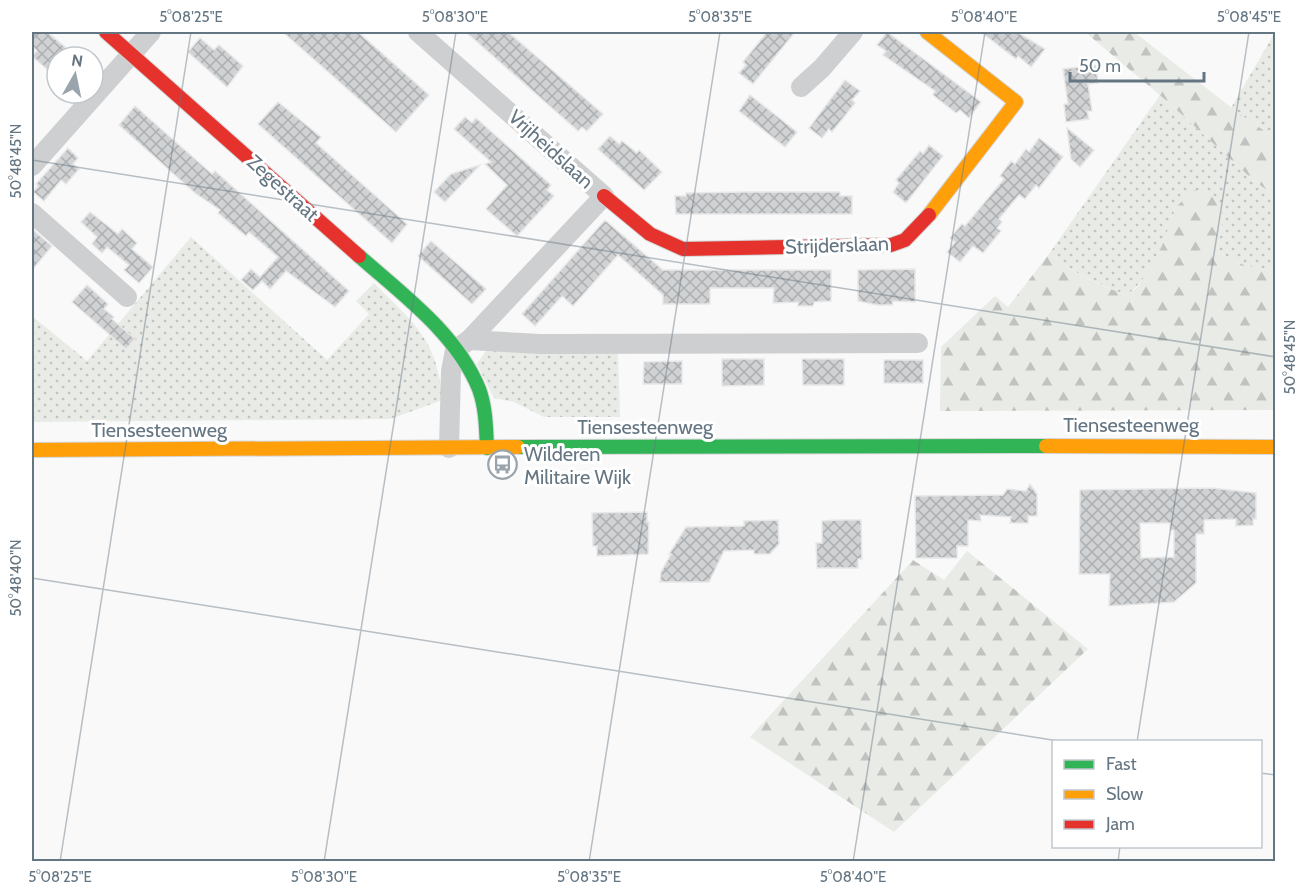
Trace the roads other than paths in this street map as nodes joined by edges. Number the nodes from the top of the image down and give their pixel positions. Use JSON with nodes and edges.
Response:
{"nodes":[{"id":1,"x":106,"y":32,"type":"edge"},
{"id":2,"x":151,"y":32,"type":"edge"},
{"id":3,"x":418,"y":32,"type":"edge"},
{"id":4,"x":853,"y":32,"type":"edge"},
{"id":5,"x":927,"y":32,"type":"edge"},
{"id":6,"x":131,"y":54,"type":"junction"},
{"id":7,"x":801,"y":87,"type":"dead end"},
{"id":8,"x":32,"y":166,"type":"edge"},
{"id":9,"x":604,"y":196,"type":"junction"},
{"id":10,"x":33,"y":217,"type":"edge"},
{"id":11,"x":127,"y":297,"type":"dead end"},
{"id":12,"x":918,"y":343,"type":"dead end"},
{"id":13,"x":462,"y":345,"type":"junction"},
{"id":14,"x":1275,"y":445,"type":"edge"},
{"id":15,"x":449,"y":448,"type":"junction"},
{"id":16,"x":487,"y":448,"type":"junction"},
{"id":17,"x":32,"y":450,"type":"edge"}],
"edges":[{"from":1,"to":6,"type":"main road","name":"Zegestraat"},
{"from":2,"to":6,"type":"street"},
{"from":3,"to":9,"type":"street","name":"Vrijheidslaan"},
{"from":4,"to":7,"type":"street"},
{"from":5,"to":9,"type":"main road","name":"Strijderslaan"},
{"from":6,"to":8,"type":"street"},
{"from":6,"to":13,"type":"main road","name":"Zegestraat"},
{"from":9,"to":13,"type":"street","name":"Vrijheidslaan"},
{"from":10,"to":11,"type":"street"},
{"from":12,"to":13,"type":"street"},
{"from":13,"to":15,"type":"street"},
{"from":13,"to":16,"type":"main road","name":"Zegestraat"},
{"from":14,"to":16,"type":"main road","name":"Tiensesteenweg"},
{"from":15,"to":16,"type":"main road","name":"Tiensesteenweg"},
{"from":15,"to":17,"type":"main road","name":"Tiensesteenweg"}]}
